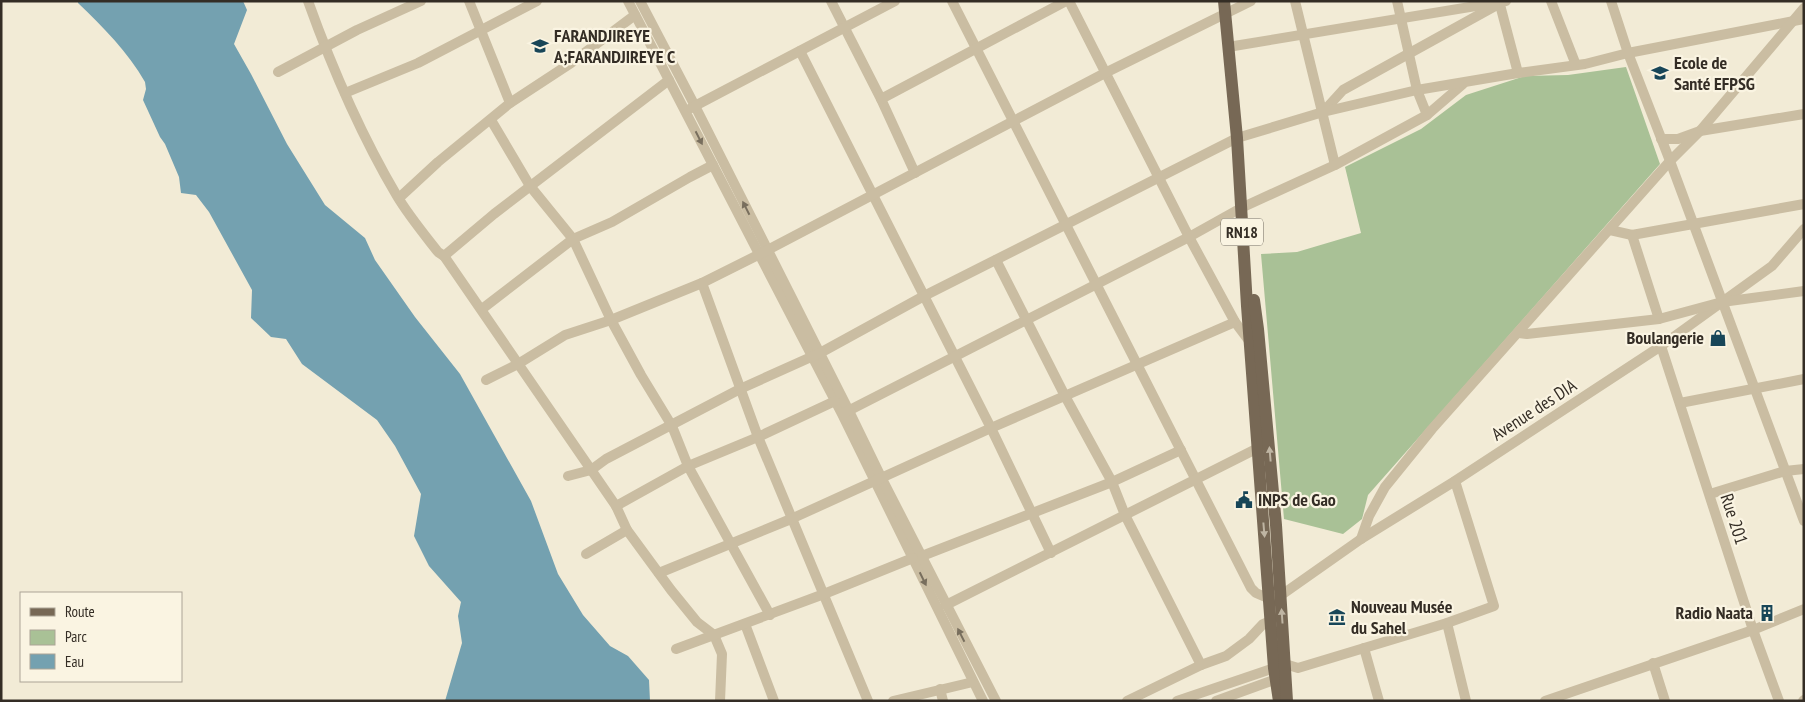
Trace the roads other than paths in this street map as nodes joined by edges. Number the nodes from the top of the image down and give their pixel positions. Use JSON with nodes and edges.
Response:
{"nodes":[{"id":1,"x":308,"y":1,"type":"edge"},
{"id":2,"x":421,"y":1,"type":"edge"},
{"id":3,"x":469,"y":1,"type":"edge"},
{"id":4,"x":537,"y":1,"type":"edge"},
{"id":5,"x":628,"y":1,"type":"edge"},
{"id":6,"x":640,"y":1,"type":"edge"},
{"id":7,"x":831,"y":1,"type":"edge"},
{"id":8,"x":895,"y":1,"type":"edge"},
{"id":9,"x":952,"y":1,"type":"edge"},
{"id":10,"x":1067,"y":1,"type":"edge"},
{"id":11,"x":1224,"y":1,"type":"edge"},
{"id":12,"x":1251,"y":1,"type":"edge"},
{"id":13,"x":1295,"y":1,"type":"edge"},
{"id":14,"x":1397,"y":1,"type":"edge"},
{"id":15,"x":1551,"y":1,"type":"edge"},
{"id":16,"x":1611,"y":1,"type":"edge"},
{"id":17,"x":1502,"y":2,"type":"edge"},
{"id":18,"x":1804,"y":8,"type":"edge"},
{"id":19,"x":635,"y":15,"type":"junction"},
{"id":20,"x":1225,"y":15,"type":"junction"},
{"id":21,"x":1401,"y":18,"type":"junction"},
{"id":22,"x":1804,"y":19,"type":"edge"},
{"id":23,"x":1793,"y":20,"type":"junction"},
{"id":24,"x":844,"y":27,"type":"junction"},
{"id":25,"x":481,"y":31,"type":"junction"},
{"id":26,"x":1303,"y":35,"type":"junction"},
{"id":27,"x":326,"y":46,"type":"junction"},
{"id":28,"x":1228,"y":47,"type":"junction"},
{"id":29,"x":976,"y":48,"type":"junction"},
{"id":30,"x":800,"y":51,"type":"junction"},
{"id":31,"x":1409,"y":53,"type":"junction"},
{"id":32,"x":1628,"y":53,"type":"junction"},
{"id":33,"x":1576,"y":65,"type":"junction"},
{"id":34,"x":278,"y":72,"type":"dead end"},
{"id":35,"x":1105,"y":73,"type":"junction"},
{"id":36,"x":1518,"y":73,"type":"junction"},
{"id":37,"x":669,"y":80,"type":"junction"},
{"id":38,"x":1464,"y":83,"type":"junction"},
{"id":39,"x":1417,"y":90,"type":"junction"},
{"id":40,"x":345,"y":93,"type":"junction"},
{"id":41,"x":881,"y":99,"type":"junction"},
{"id":42,"x":510,"y":103,"type":"junction"},
{"id":43,"x":695,"y":106,"type":"junction"},
{"id":44,"x":686,"y":111,"type":"junction"},
{"id":45,"x":1323,"y":112,"type":"junction"},
{"id":46,"x":1804,"y":114,"type":"edge"},
{"id":47,"x":1427,"y":115,"type":"junction"},
{"id":48,"x":491,"y":120,"type":"junction"},
{"id":49,"x":1012,"y":122,"type":"junction"},
{"id":50,"x":1700,"y":131,"type":"junction"},
{"id":51,"x":1237,"y":138,"type":"junction"},
{"id":52,"x":1661,"y":139,"type":"junction"},
{"id":53,"x":1670,"y":162,"type":"junction"},
{"id":54,"x":1335,"y":165,"type":"junction"},
{"id":55,"x":713,"y":166,"type":"junction"},
{"id":56,"x":916,"y":173,"type":"junction"},
{"id":57,"x":1159,"y":177,"type":"junction"},
{"id":58,"x":530,"y":186,"type":"junction"},
{"id":59,"x":872,"y":195,"type":"junction"},
{"id":60,"x":399,"y":198,"type":"junction"},
{"id":61,"x":1804,"y":204,"type":"edge"},
{"id":62,"x":1241,"y":208,"type":"junction"},
{"id":63,"x":1693,"y":224,"type":"junction"},
{"id":64,"x":1065,"y":225,"type":"junction"},
{"id":65,"x":1804,"y":229,"type":"edge"},
{"id":66,"x":1610,"y":230,"type":"junction"},
{"id":67,"x":1632,"y":235,"type":"junction"},
{"id":68,"x":1189,"y":237,"type":"junction"},
{"id":69,"x":573,"y":239,"type":"junction"},
{"id":70,"x":763,"y":252,"type":"junction"},
{"id":71,"x":444,"y":256,"type":"junction"},
{"id":72,"x":996,"y":260,"type":"junction"},
{"id":73,"x":702,"y":283,"type":"junction"},
{"id":74,"x":1096,"y":284,"type":"junction"},
{"id":75,"x":1804,"y":291,"type":"edge"},
{"id":76,"x":924,"y":296,"type":"junction"},
{"id":77,"x":1722,"y":302,"type":"junction"},
{"id":78,"x":482,"y":309,"type":"junction"},
{"id":79,"x":1659,"y":319,"type":"junction"},
{"id":80,"x":611,"y":320,"type":"junction"},
{"id":81,"x":1026,"y":320,"type":"junction"},
{"id":82,"x":1235,"y":322,"type":"junction"},
{"id":83,"x":1519,"y":333,"type":"junction"},
{"id":84,"x":1250,"y":342,"type":"junction"},
{"id":85,"x":1662,"y":346,"type":"junction"},
{"id":86,"x":816,"y":355,"type":"junction"},
{"id":87,"x":955,"y":356,"type":"junction"},
{"id":88,"x":518,"y":364,"type":"junction"},
{"id":89,"x":1137,"y":364,"type":"junction"},
{"id":90,"x":1804,"y":379,"type":"edge"},
{"id":91,"x":486,"y":380,"type":"dead end"},
{"id":92,"x":1754,"y":387,"type":"junction"},
{"id":93,"x":740,"y":389,"type":"junction"},
{"id":94,"x":1065,"y":396,"type":"junction"},
{"id":95,"x":835,"y":401,"type":"junction"},
{"id":96,"x":1680,"y":403,"type":"junction"},
{"id":97,"x":846,"y":412,"type":"junction"},
{"id":98,"x":672,"y":426,"type":"junction"},
{"id":99,"x":991,"y":428,"type":"junction"},
{"id":100,"x":758,"y":437,"type":"junction"},
{"id":101,"x":1258,"y":448,"type":"junction"},
{"id":102,"x":1181,"y":450,"type":"junction"},
{"id":103,"x":688,"y":466,"type":"junction"},
{"id":104,"x":1804,"y":468,"type":"edge"},
{"id":105,"x":591,"y":470,"type":"junction"},
{"id":106,"x":1785,"y":471,"type":"junction"},
{"id":107,"x":568,"y":476,"type":"dead end"},
{"id":108,"x":878,"y":479,"type":"junction"},
{"id":109,"x":1195,"y":479,"type":"junction"},
{"id":110,"x":1455,"y":481,"type":"junction"},
{"id":111,"x":1112,"y":482,"type":"junction"},
{"id":112,"x":1710,"y":494,"type":"junction"},
{"id":113,"x":616,"y":506,"type":"junction"},
{"id":114,"x":1031,"y":514,"type":"junction"},
{"id":115,"x":1125,"y":515,"type":"junction"},
{"id":116,"x":791,"y":519,"type":"junction"},
{"id":117,"x":1804,"y":521,"type":"edge"},
{"id":118,"x":628,"y":530,"type":"junction"},
{"id":119,"x":1361,"y":538,"type":"junction"},
{"id":120,"x":730,"y":543,"type":"junction"},
{"id":121,"x":1051,"y":553,"type":"junction"},
{"id":122,"x":586,"y":554,"type":"dead end"},
{"id":123,"x":918,"y":557,"type":"junction"},
{"id":124,"x":659,"y":573,"type":"junction"},
{"id":125,"x":824,"y":594,"type":"junction"},
{"id":126,"x":1275,"y":598,"type":"junction"},
{"id":127,"x":946,"y":605,"type":"junction"},
{"id":128,"x":1804,"y":608,"type":"edge"},
{"id":129,"x":770,"y":615,"type":"junction"},
{"id":130,"x":1270,"y":621,"type":"junction"},
{"id":131,"x":1447,"y":623,"type":"junction"},
{"id":132,"x":745,"y":624,"type":"junction"},
{"id":133,"x":1753,"y":630,"type":"junction"},
{"id":134,"x":714,"y":635,"type":"junction"},
{"id":135,"x":1364,"y":648,"type":"junction"},
{"id":136,"x":676,"y":649,"type":"dead end"},
{"id":137,"x":1653,"y":663,"type":"junction"},
{"id":138,"x":1202,"y":665,"type":"junction"},
{"id":139,"x":1284,"y":671,"type":"junction"},
{"id":140,"x":974,"y":682,"type":"junction"},
{"id":141,"x":940,"y":690,"type":"junction"},
{"id":142,"x":720,"y":701,"type":"edge"},
{"id":143,"x":774,"y":701,"type":"edge"},
{"id":144,"x":868,"y":701,"type":"edge"},
{"id":145,"x":893,"y":701,"type":"edge"},
{"id":146,"x":943,"y":701,"type":"edge"},
{"id":147,"x":983,"y":701,"type":"edge"},
{"id":148,"x":996,"y":701,"type":"edge"},
{"id":149,"x":1127,"y":701,"type":"edge"},
{"id":150,"x":1177,"y":701,"type":"edge"},
{"id":151,"x":1216,"y":701,"type":"edge"},
{"id":152,"x":1279,"y":701,"type":"edge"},
{"id":153,"x":1287,"y":701,"type":"edge"},
{"id":154,"x":1379,"y":701,"type":"edge"},
{"id":155,"x":1466,"y":701,"type":"edge"},
{"id":156,"x":1545,"y":701,"type":"edge"},
{"id":157,"x":1665,"y":701,"type":"edge"},
{"id":158,"x":1779,"y":701,"type":"edge"}],
"edges":[{"from":1,"to":27,"type":"street"},
{"from":2,"to":27,"type":"street"},
{"from":3,"to":25,"type":"street"},
{"from":4,"to":25,"type":"street"},
{"from":5,"to":19,"type":"street"},
{"from":6,"to":43,"type":"street"},
{"from":7,"to":24,"type":"street"},
{"from":8,"to":24,"type":"street"},
{"from":9,"to":29,"type":"street"},
{"from":10,"to":29,"type":"street"},
{"from":10,"to":35,"type":"street"},
{"from":11,"to":20,"type":"main road","number":"RN18"},
{"from":12,"to":20,"type":"street"},
{"from":13,"to":26,"type":"street"},
{"from":14,"to":21,"type":"street"},
{"from":15,"to":33,"type":"street"},
{"from":16,"to":32,"type":"street"},
{"from":17,"to":21,"type":"street"},
{"from":17,"to":31,"type":"street"},
{"from":17,"to":36,"type":"street"},
{"from":18,"to":23,"type":"street"},
{"from":19,"to":37,"type":"street"},
{"from":19,"to":42,"type":"street"},
{"from":20,"to":28,"type":"main road","number":"RN18"},
{"from":20,"to":35,"type":"street"},
{"from":21,"to":26,"type":"street"},
{"from":21,"to":31,"type":"street"},
{"from":22,"to":23,"type":"street"},
{"from":23,"to":32,"type":"street"},
{"from":23,"to":50,"type":"street"},
{"from":24,"to":30,"type":"street"},
{"from":24,"to":41,"type":"street"},
{"from":25,"to":40,"type":"street"},
{"from":25,"to":42,"type":"street"},
{"from":26,"to":28,"type":"street"},
{"from":26,"to":45,"type":"street"},
{"from":27,"to":34,"type":"street"},
{"from":27,"to":40,"type":"street"},
{"from":28,"to":51,"type":"main road","number":"RN18"},
{"from":29,"to":41,"type":"street"},
{"from":29,"to":49,"type":"street"},
{"from":30,"to":43,"type":"street"},
{"from":30,"to":59,"type":"street"},
{"from":31,"to":39,"type":"street"},
{"from":31,"to":45,"type":"street"},
{"from":32,"to":33,"type":"street"},
{"from":32,"to":52,"type":"street"},
{"from":33,"to":36,"type":"street"},
{"from":35,"to":49,"type":"street"},
{"from":35,"to":57,"type":"street"},
{"from":36,"to":38,"type":"street"},
{"from":37,"to":44,"type":"street"},
{"from":37,"to":58,"type":"street"},
{"from":38,"to":39,"type":"street"},
{"from":38,"to":47,"type":"street"},
{"from":39,"to":45,"type":"street"},
{"from":39,"to":47,"type":"street"},
{"from":40,"to":60,"type":"street"},
{"from":41,"to":56,"type":"street"},
{"from":42,"to":48,"type":"street"},
{"from":43,"to":44,"type":"street"},
{"from":70,"to":43,"type":"street","one_way":true},
{"from":44,"to":55,"type":"street","one_way":true},
{"from":45,"to":51,"type":"street"},
{"from":45,"to":54,"type":"street"},
{"from":46,"to":50,"type":"street"},
{"from":47,"to":54,"type":"street"},
{"from":48,"to":58,"type":"street"},
{"from":48,"to":60,"type":"street"},
{"from":49,"to":56,"type":"street"},
{"from":49,"to":64,"type":"street"},
{"from":50,"to":52,"type":"street"},
{"from":50,"to":53,"type":"street"},
{"from":51,"to":57,"type":"street"},
{"from":51,"to":62,"type":"main road","number":"RN18"},
{"from":52,"to":53,"type":"street"},
{"from":53,"to":63,"type":"street"},
{"from":53,"to":66,"type":"street"},
{"from":54,"to":62,"type":"street"},
{"from":55,"to":69,"type":"street"},
{"from":55,"to":70,"type":"street"},
{"from":56,"to":59,"type":"street"},
{"from":57,"to":64,"type":"street"},
{"from":57,"to":68,"type":"street"},
{"from":58,"to":69,"type":"street"},
{"from":58,"to":71,"type":"street"},
{"from":59,"to":70,"type":"street"},
{"from":59,"to":76,"type":"street"},
{"from":60,"to":71,"type":"street"},
{"from":61,"to":63,"type":"street"},
{"from":62,"to":68,"type":"street"},
{"from":62,"to":84,"type":"main road","number":"RN18"},
{"from":126,"to":62,"type":"main road","number":"RN18","one_way":true},
{"from":63,"to":67,"type":"street"},
{"from":63,"to":77,"type":"street"},
{"from":64,"to":72,"type":"street"},
{"from":64,"to":74,"type":"street"},
{"from":65,"to":77,"type":"street","name":"Avenue des DIA"},
{"from":66,"to":67,"type":"street"},
{"from":66,"to":83,"type":"street"},
{"from":67,"to":79,"type":"street"},
{"from":68,"to":74,"type":"street"},
{"from":68,"to":82,"type":"street"},
{"from":69,"to":78,"type":"street"},
{"from":69,"to":80,"type":"street"},
{"from":70,"to":73,"type":"street"},
{"from":70,"to":86,"type":"street"},
{"from":71,"to":78,"type":"street"},
{"from":72,"to":76,"type":"street"},
{"from":72,"to":81,"type":"street"},
{"from":73,"to":80,"type":"street"},
{"from":73,"to":93,"type":"street"},
{"from":74,"to":81,"type":"street"},
{"from":74,"to":89,"type":"street"},
{"from":75,"to":77,"type":"street"},
{"from":76,"to":86,"type":"street"},
{"from":76,"to":87,"type":"street"},
{"from":77,"to":79,"type":"street"},
{"from":77,"to":85,"type":"street","name":"Avenue des DIA"},
{"from":77,"to":92,"type":"street"},
{"from":78,"to":88,"type":"street"},
{"from":79,"to":83,"type":"street"},
{"from":80,"to":88,"type":"street"},
{"from":80,"to":98,"type":"street"},
{"from":81,"to":87,"type":"street"},
{"from":81,"to":94,"type":"street"},
{"from":82,"to":84,"type":"street"},
{"from":82,"to":89,"type":"street"},
{"from":83,"to":119,"type":"street"},
{"from":84,"to":101,"type":"main road","number":"RN18"},
{"from":85,"to":96,"type":"street","name":"Rue 201"},
{"from":85,"to":110,"type":"street","name":"Avenue des DIA"},
{"from":86,"to":93,"type":"street"},
{"from":86,"to":95,"type":"street"},
{"from":86,"to":97,"type":"street"},
{"from":87,"to":97,"type":"street"},
{"from":87,"to":99,"type":"street"},
{"from":88,"to":91,"type":"street"},
{"from":88,"to":105,"type":"street"},
{"from":89,"to":94,"type":"street"},
{"from":89,"to":102,"type":"street"},
{"from":90,"to":92,"type":"street"},
{"from":92,"to":96,"type":"street"},
{"from":92,"to":106,"type":"street"},
{"from":93,"to":98,"type":"street"},
{"from":93,"to":100,"type":"street"},
{"from":94,"to":99,"type":"street"},
{"from":94,"to":111,"type":"street"},
{"from":95,"to":97,"type":"street"},
{"from":95,"to":100,"type":"street"},
{"from":96,"to":112,"type":"street","name":"Rue 201"},
{"from":97,"to":108,"type":"street"},
{"from":98,"to":103,"type":"street"},
{"from":98,"to":105,"type":"street"},
{"from":99,"to":108,"type":"street"},
{"from":99,"to":114,"type":"street"},
{"from":100,"to":103,"type":"street"},
{"from":100,"to":116,"type":"street"},
{"from":101,"to":109,"type":"street"},
{"from":101,"to":126,"type":"main road","number":"RN18","one_way":true},
{"from":102,"to":109,"type":"street"},
{"from":102,"to":111,"type":"street"},
{"from":103,"to":113,"type":"street"},
{"from":103,"to":120,"type":"street"},
{"from":104,"to":106,"type":"street"},
{"from":105,"to":107,"type":"street"},
{"from":105,"to":113,"type":"street"},
{"from":106,"to":112,"type":"street"},
{"from":106,"to":117,"type":"street"},
{"from":108,"to":116,"type":"street"},
{"from":108,"to":123,"type":"street"},
{"from":109,"to":115,"type":"street"},
{"from":109,"to":126,"type":"street"},
{"from":110,"to":119,"type":"street","name":"Avenue des DIA"},
{"from":110,"to":131,"type":"street"},
{"from":111,"to":114,"type":"street"},
{"from":111,"to":115,"type":"street"},
{"from":112,"to":133,"type":"street","name":"Rue 201"},
{"from":113,"to":118,"type":"street"},
{"from":114,"to":121,"type":"street"},
{"from":114,"to":123,"type":"street"},
{"from":115,"to":121,"type":"street"},
{"from":115,"to":138,"type":"street"},
{"from":116,"to":120,"type":"street"},
{"from":116,"to":125,"type":"street"},
{"from":118,"to":122,"type":"street"},
{"from":118,"to":124,"type":"street"},
{"from":119,"to":126,"type":"street","name":"Avenue des DIA"},
{"from":120,"to":124,"type":"street"},
{"from":120,"to":129,"type":"street"},
{"from":121,"to":127,"type":"street"},
{"from":123,"to":125,"type":"street"},
{"from":123,"to":127,"type":"street"},
{"from":123,"to":140,"type":"street","one_way":true},
{"from":124,"to":134,"type":"street"},
{"from":125,"to":129,"type":"street"},
{"from":125,"to":144,"type":"street"},
{"from":126,"to":130,"type":"main road","number":"RN18"},
{"from":139,"to":126,"type":"main road","number":"RN18","one_way":true},
{"from":148,"to":127,"type":"street","one_way":true},
{"from":128,"to":133,"type":"street"},
{"from":129,"to":132,"type":"street"},
{"from":130,"to":138,"type":"street"},
{"from":130,"to":139,"type":"main road","number":"RN18"},
{"from":131,"to":135,"type":"street"},
{"from":131,"to":155,"type":"street"},
{"from":132,"to":134,"type":"street"},
{"from":132,"to":143,"type":"street"},
{"from":133,"to":137,"type":"street"},
{"from":133,"to":158,"type":"street","name":"Rue 201"},
{"from":134,"to":136,"type":"street"},
{"from":134,"to":142,"type":"street"},
{"from":135,"to":139,"type":"street"},
{"from":135,"to":154,"type":"street"},
{"from":137,"to":156,"type":"street"},
{"from":137,"to":157,"type":"street"},
{"from":138,"to":149,"type":"street"},
{"from":139,"to":150,"type":"street"},
{"from":139,"to":151,"type":"street"},
{"from":139,"to":152,"type":"main road","number":"RN18"},
{"from":139,"to":153,"type":"main road","number":"RN18"},
{"from":140,"to":141,"type":"street"},
{"from":140,"to":147,"type":"street"},
{"from":141,"to":145,"type":"street"},
{"from":141,"to":146,"type":"street"}]}
